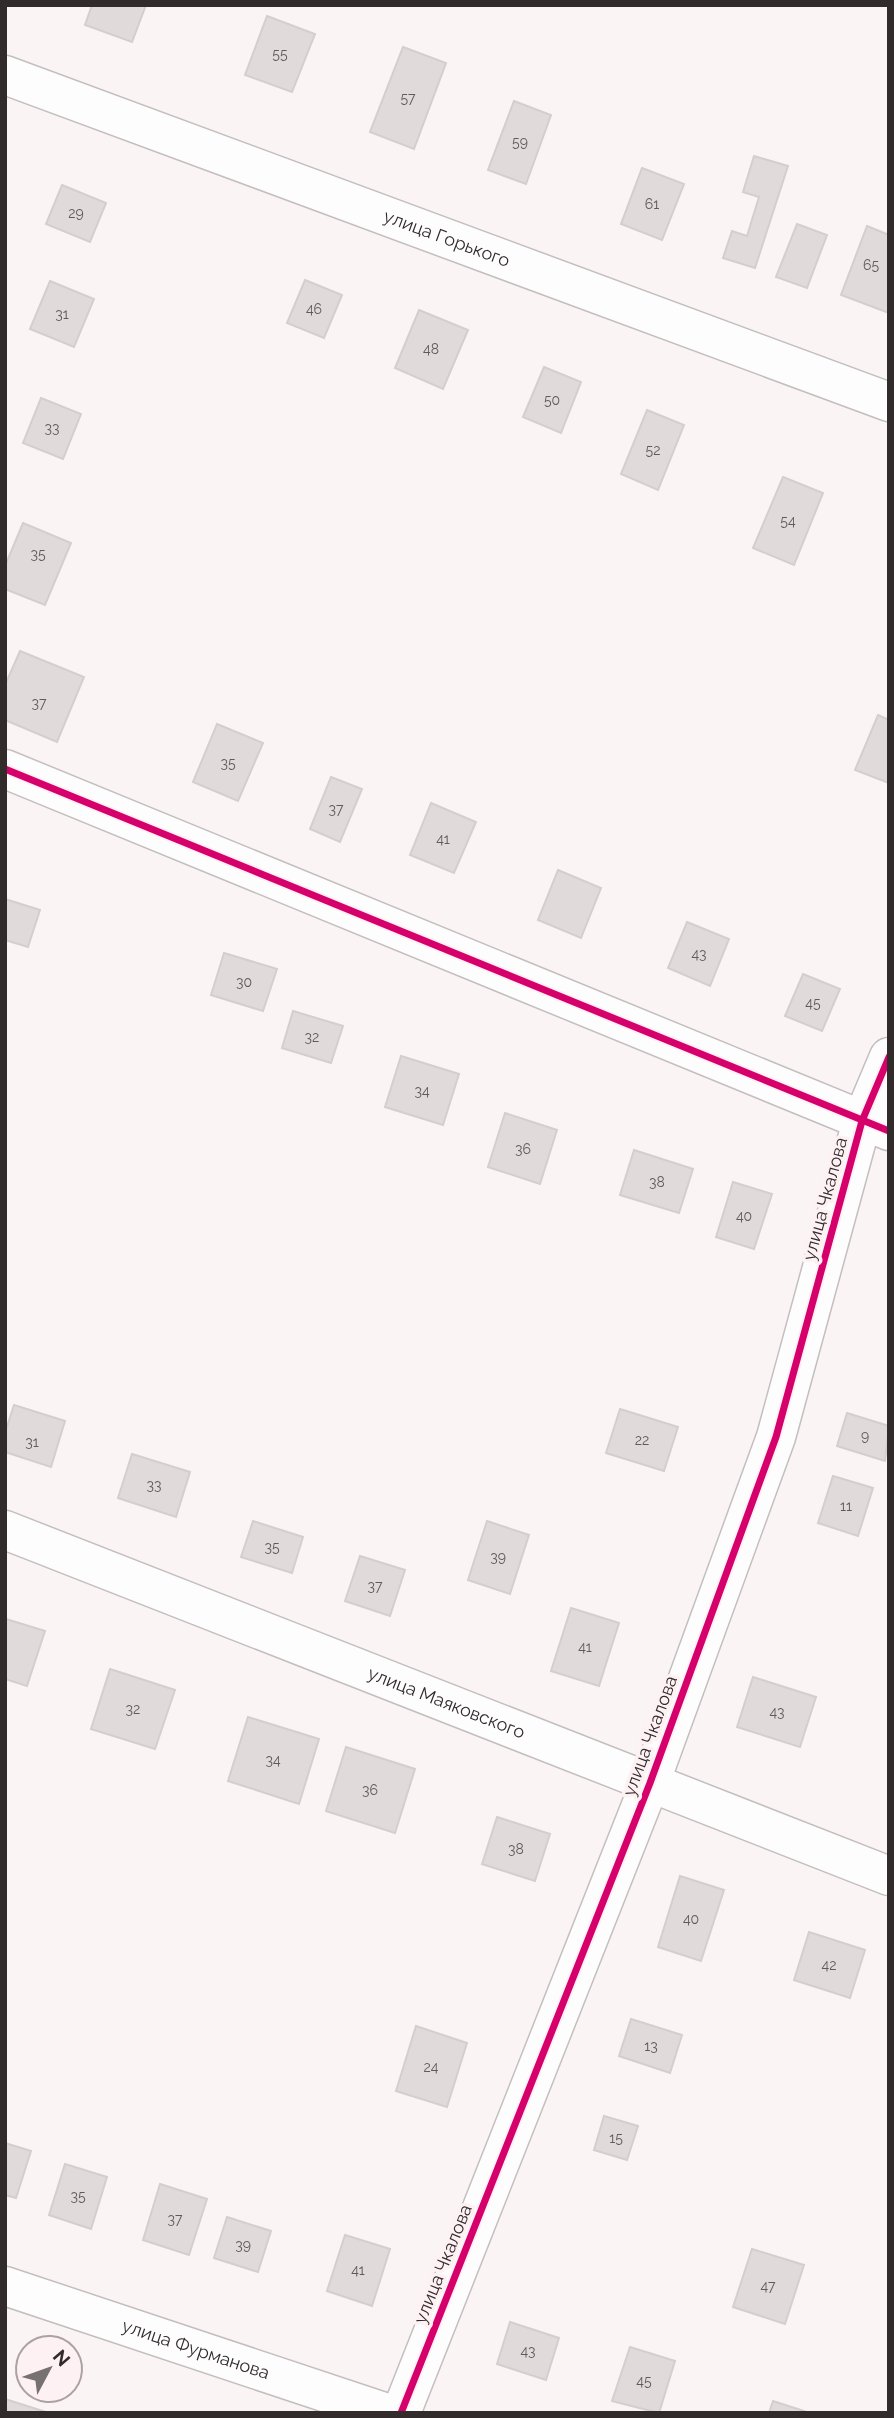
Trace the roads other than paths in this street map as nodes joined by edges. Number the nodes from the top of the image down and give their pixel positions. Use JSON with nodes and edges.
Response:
{"nodes":[{"id":1,"x":5,"y":75,"type":"edge"},
{"id":2,"x":889,"y":401,"type":"edge"},
{"id":3,"x":5,"y":769,"type":"edge"},
{"id":4,"x":889,"y":1057,"type":"edge"},
{"id":5,"x":876,"y":1126,"type":"edge"},
{"id":6,"x":5,"y":1530,"type":"edge"},
{"id":7,"x":650,"y":1783,"type":"junction"},
{"id":8,"x":889,"y":1876,"type":"edge"},
{"id":9,"x":5,"y":2286,"type":"edge"},
{"id":10,"x":387,"y":2413,"type":"edge"},
{"id":11,"x":401,"y":2413,"type":"edge"}],
"edges":[{"from":1,"to":2,"type":"street","name":"улица Горького"},
{"from":3,"to":5,"type":"street"},
{"from":4,"to":5,"type":"street","name":"улица Чкалова"},
{"from":5,"to":7,"type":"street","name":"улица Чкалова"},
{"from":6,"to":7,"type":"street","name":"улица Маяковского"},
{"from":7,"to":8,"type":"street","name":"улица Маяковского"},
{"from":7,"to":11,"type":"street","name":"улица Чкалова"},
{"from":9,"to":10,"type":"street","name":"улица Фурманова"}]}
